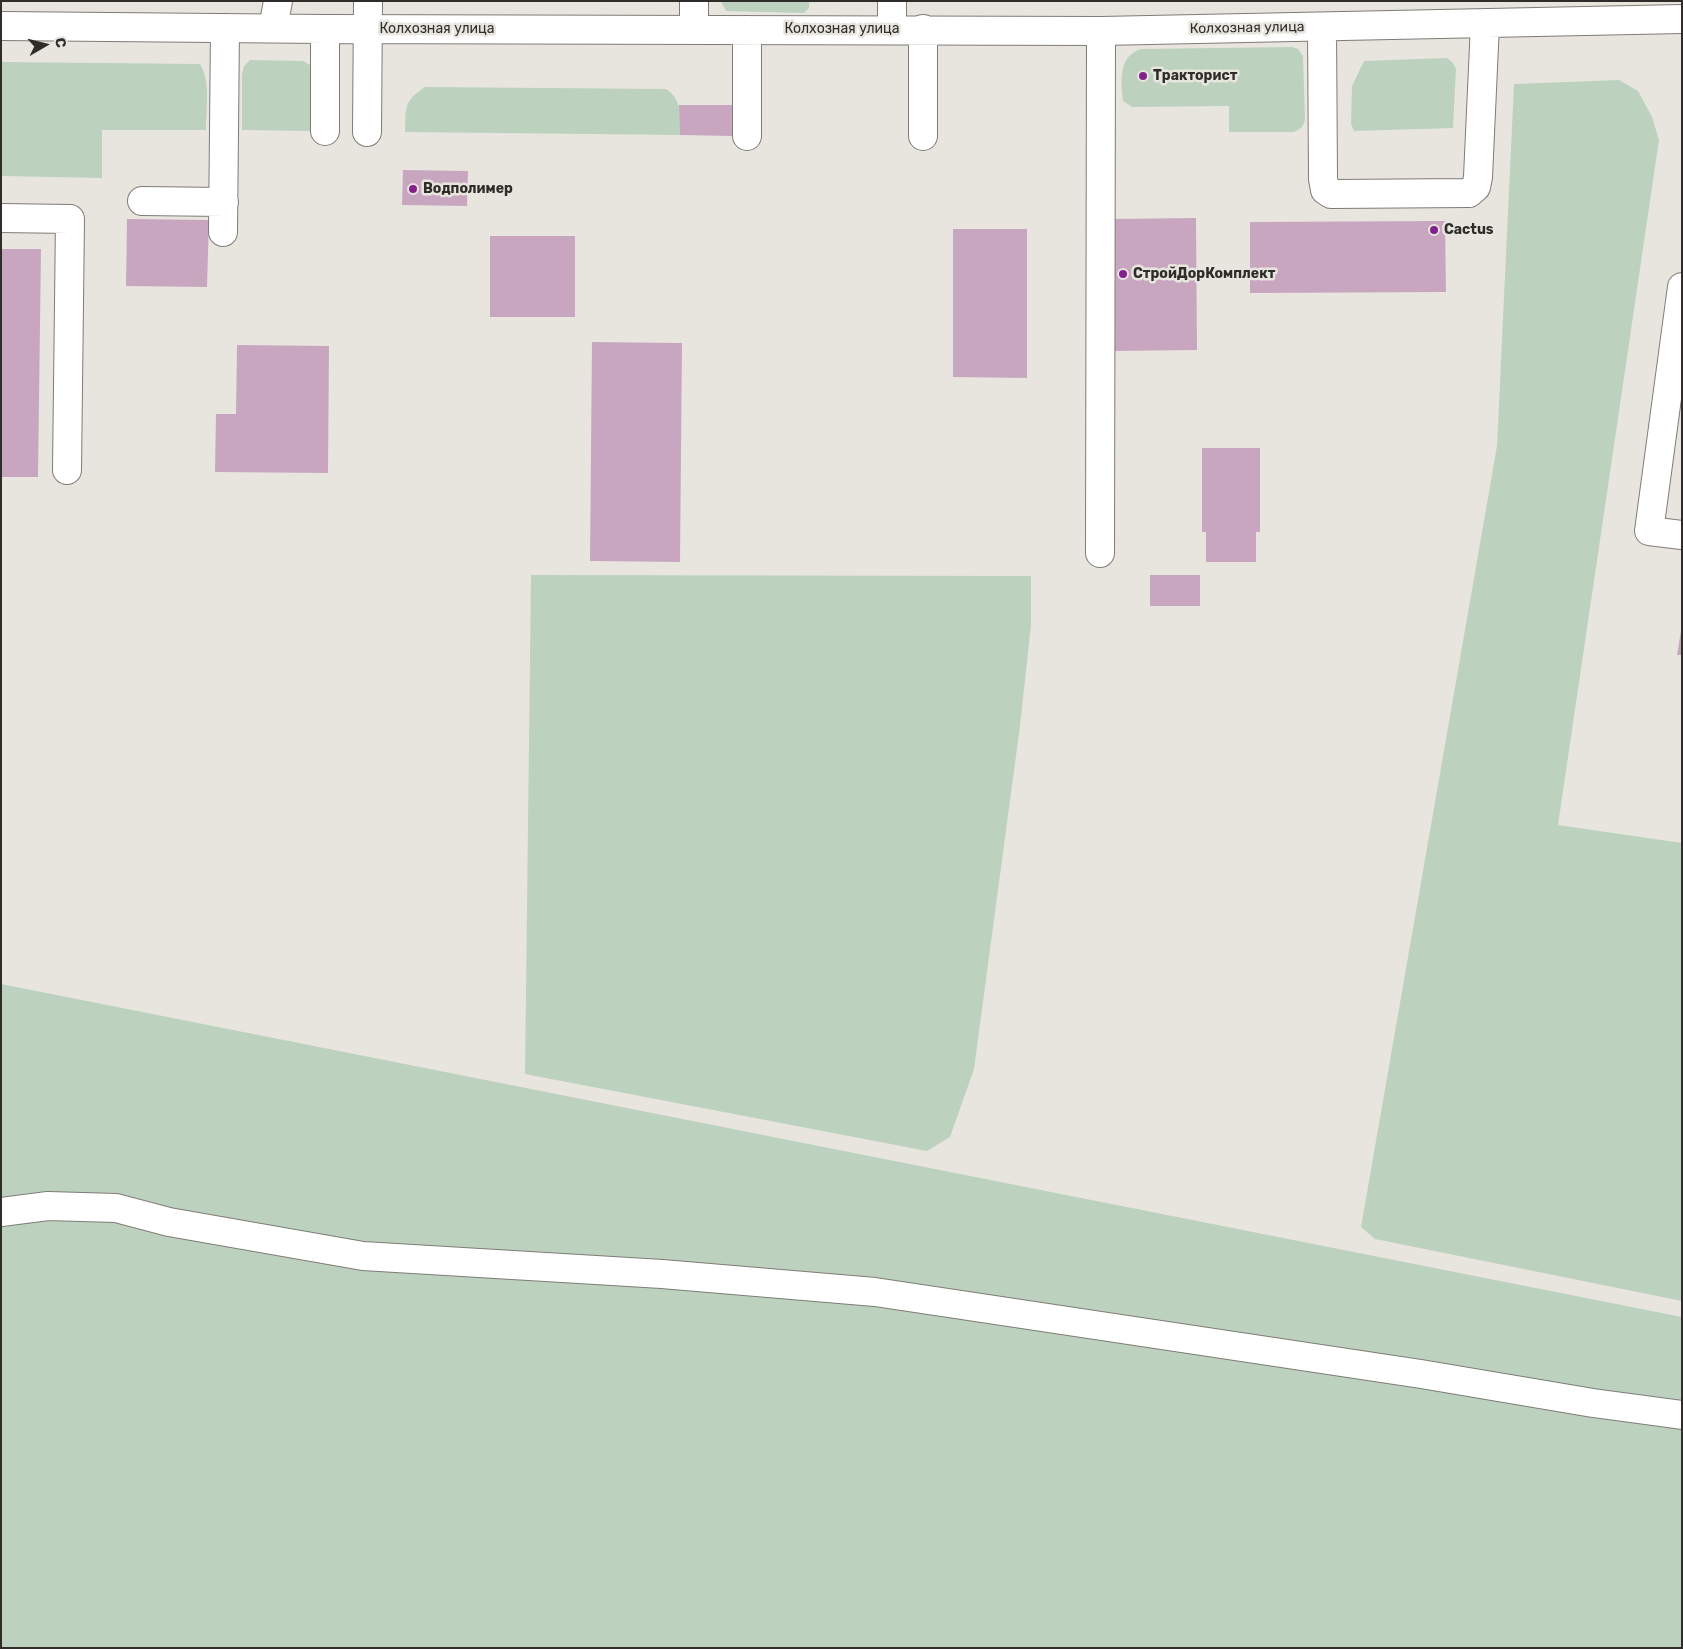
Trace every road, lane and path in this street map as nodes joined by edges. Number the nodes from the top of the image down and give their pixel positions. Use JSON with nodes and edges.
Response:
{"nodes":[{"id":1,"x":278,"y":1,"type":"edge"},
{"id":2,"x":368,"y":1,"type":"edge"},
{"id":3,"x":694,"y":1,"type":"edge"},
{"id":4,"x":892,"y":1,"type":"edge"},
{"id":5,"x":1682,"y":20,"type":"edge"},
{"id":6,"x":1485,"y":24,"type":"junction"},
{"id":7,"x":1,"y":26,"type":"edge"},
{"id":8,"x":1322,"y":27,"type":"junction"},
{"id":9,"x":225,"y":28,"type":"junction"},
{"id":10,"x":273,"y":28,"type":"junction"},
{"id":11,"x":325,"y":29,"type":"junction"},
{"id":12,"x":368,"y":29,"type":"junction"},
{"id":13,"x":892,"y":29,"type":"junction"},
{"id":14,"x":923,"y":29,"type":"junction"},
{"id":15,"x":694,"y":30,"type":"junction"},
{"id":16,"x":747,"y":30,"type":"junction"},
{"id":17,"x":1101,"y":31,"type":"junction"},
{"id":18,"x":325,"y":131,"type":"dead end"},
{"id":19,"x":367,"y":132,"type":"dead end"},
{"id":20,"x":747,"y":136,"type":"dead end"},
{"id":21,"x":923,"y":136,"type":"dead end"},
{"id":22,"x":142,"y":201,"type":"dead end"},
{"id":23,"x":224,"y":202,"type":"junction"},
{"id":24,"x":1,"y":218,"type":"edge"},
{"id":25,"x":223,"y":232,"type":"dead end"},
{"id":26,"x":1682,"y":287,"type":"edge"},
{"id":27,"x":67,"y":470,"type":"dead end"},
{"id":28,"x":1682,"y":535,"type":"edge"},
{"id":29,"x":1100,"y":552,"type":"dead end"},
{"id":30,"x":1,"y":1212,"type":"edge"},
{"id":31,"x":1682,"y":1415,"type":"edge"}],
"edges":[{"from":1,"to":10,"type":"street"},
{"from":2,"to":12,"type":"street"},
{"from":3,"to":15,"type":"street"},
{"from":4,"to":13,"type":"street"},
{"from":5,"to":6,"type":"street","name":"Колхозная улица"},
{"from":6,"to":8,"type":"street","name":"Колхозная улица"},
{"from":6,"to":8,"type":"street"},
{"from":7,"to":9,"type":"street","name":"Колхозная улица"},
{"from":8,"to":17,"type":"street","name":"Колхозная улица"},
{"from":9,"to":10,"type":"street","name":"Колхозная улица"},
{"from":9,"to":23,"type":"street"},
{"from":10,"to":11,"type":"street","name":"Колхозная улица"},
{"from":11,"to":12,"type":"street","name":"Колхозная улица"},
{"from":11,"to":18,"type":"street"},
{"from":12,"to":15,"type":"street","name":"Колхозная улица"},
{"from":12,"to":19,"type":"street"},
{"from":13,"to":14,"type":"street","name":"Колхозная улица"},
{"from":13,"to":16,"type":"street","name":"Колхозная улица"},
{"from":14,"to":17,"type":"street","name":"Колхозная улица"},
{"from":14,"to":21,"type":"street"},
{"from":15,"to":16,"type":"street","name":"Колхозная улица"},
{"from":16,"to":20,"type":"street"},
{"from":17,"to":29,"type":"street"},
{"from":22,"to":23,"type":"street"},
{"from":23,"to":25,"type":"street"},
{"from":24,"to":27,"type":"street"},
{"from":26,"to":28,"type":"street"},
{"from":30,"to":31,"type":"street"}]}
